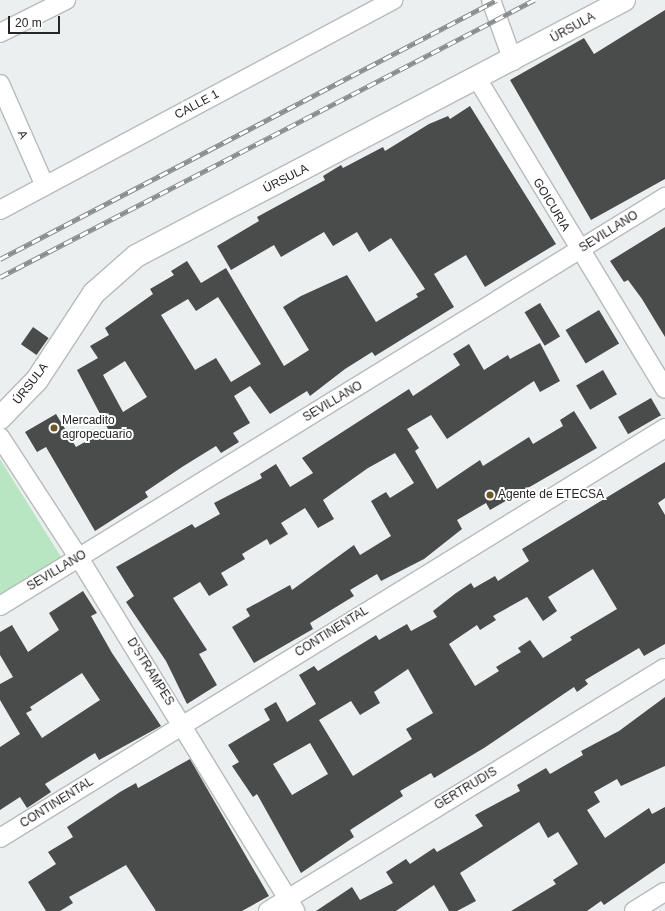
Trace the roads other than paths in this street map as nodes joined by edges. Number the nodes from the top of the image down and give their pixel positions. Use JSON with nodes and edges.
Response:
{"nodes":[{"id":1,"x":66,"y":0,"type":"edge"},
{"id":2,"x":393,"y":0,"type":"edge"},
{"id":3,"x":491,"y":0,"type":"edge"},
{"id":4,"x":624,"y":0,"type":"edge"},
{"id":5,"x":0,"y":33,"type":"edge"},
{"id":6,"x":513,"y":61,"type":"junction"},
{"id":7,"x":478,"y":80,"type":"junction"},
{"id":8,"x":0,"y":84,"type":"edge"},
{"id":9,"x":44,"y":186,"type":"junction"},
{"id":10,"x":665,"y":197,"type":"edge"},
{"id":11,"x":0,"y":210,"type":"edge"},
{"id":12,"x":579,"y":251,"type":"junction"},
{"id":13,"x":665,"y":389,"type":"edge"},
{"id":14,"x":0,"y":418,"type":"edge"},
{"id":15,"x":665,"y":428,"type":"edge"},
{"id":16,"x":0,"y":437,"type":"edge"},
{"id":17,"x":79,"y":558,"type":"junction"},
{"id":18,"x":0,"y":606,"type":"edge"},
{"id":19,"x":665,"y":668,"type":"edge"},
{"id":20,"x":183,"y":725,"type":"junction"},
{"id":21,"x":0,"y":838,"type":"edge"},
{"id":22,"x":665,"y":892,"type":"edge"},
{"id":23,"x":291,"y":905,"type":"edge"},
{"id":24,"x":268,"y":911,"type":"edge"},
{"id":25,"x":634,"y":911,"type":"edge"}],
"edges":[{"from":1,"to":5,"type":"street"},
{"from":2,"to":9,"type":"street","name":"CALLE 1"},
{"from":3,"to":6,"type":"street"},
{"from":4,"to":6,"type":"street","name":"ÚRSULA"},
{"from":6,"to":7,"type":"street","name":"ÚRSULA"},
{"from":7,"to":12,"type":"street","name":"GOICURIA"},
{"from":7,"to":14,"type":"street","name":"ÚRSULA"},
{"from":8,"to":9,"type":"street","name":"A"},
{"from":9,"to":11,"type":"street","name":"CALLE 1"},
{"from":10,"to":12,"type":"street","name":"SEVILLANO"},
{"from":12,"to":13,"type":"street","name":"GOICURIA"},
{"from":12,"to":17,"type":"street","name":"SEVILLANO"},
{"from":15,"to":20,"type":"street","name":"CONTINENTAL"},
{"from":16,"to":17,"type":"street","name":"D'STRAMPES"},
{"from":17,"to":18,"type":"street","name":"SEVILLANO"},
{"from":17,"to":20,"type":"street","name":"D'STRAMPES"},
{"from":19,"to":23,"type":"street","name":"GERTRUDIS"},
{"from":20,"to":21,"type":"street","name":"CONTINENTAL"},
{"from":20,"to":23,"type":"street","name":"D'STRAMPES"},
{"from":22,"to":25,"type":"street"},
{"from":23,"to":24,"type":"street","name":"GERTRUDIS"}]}
